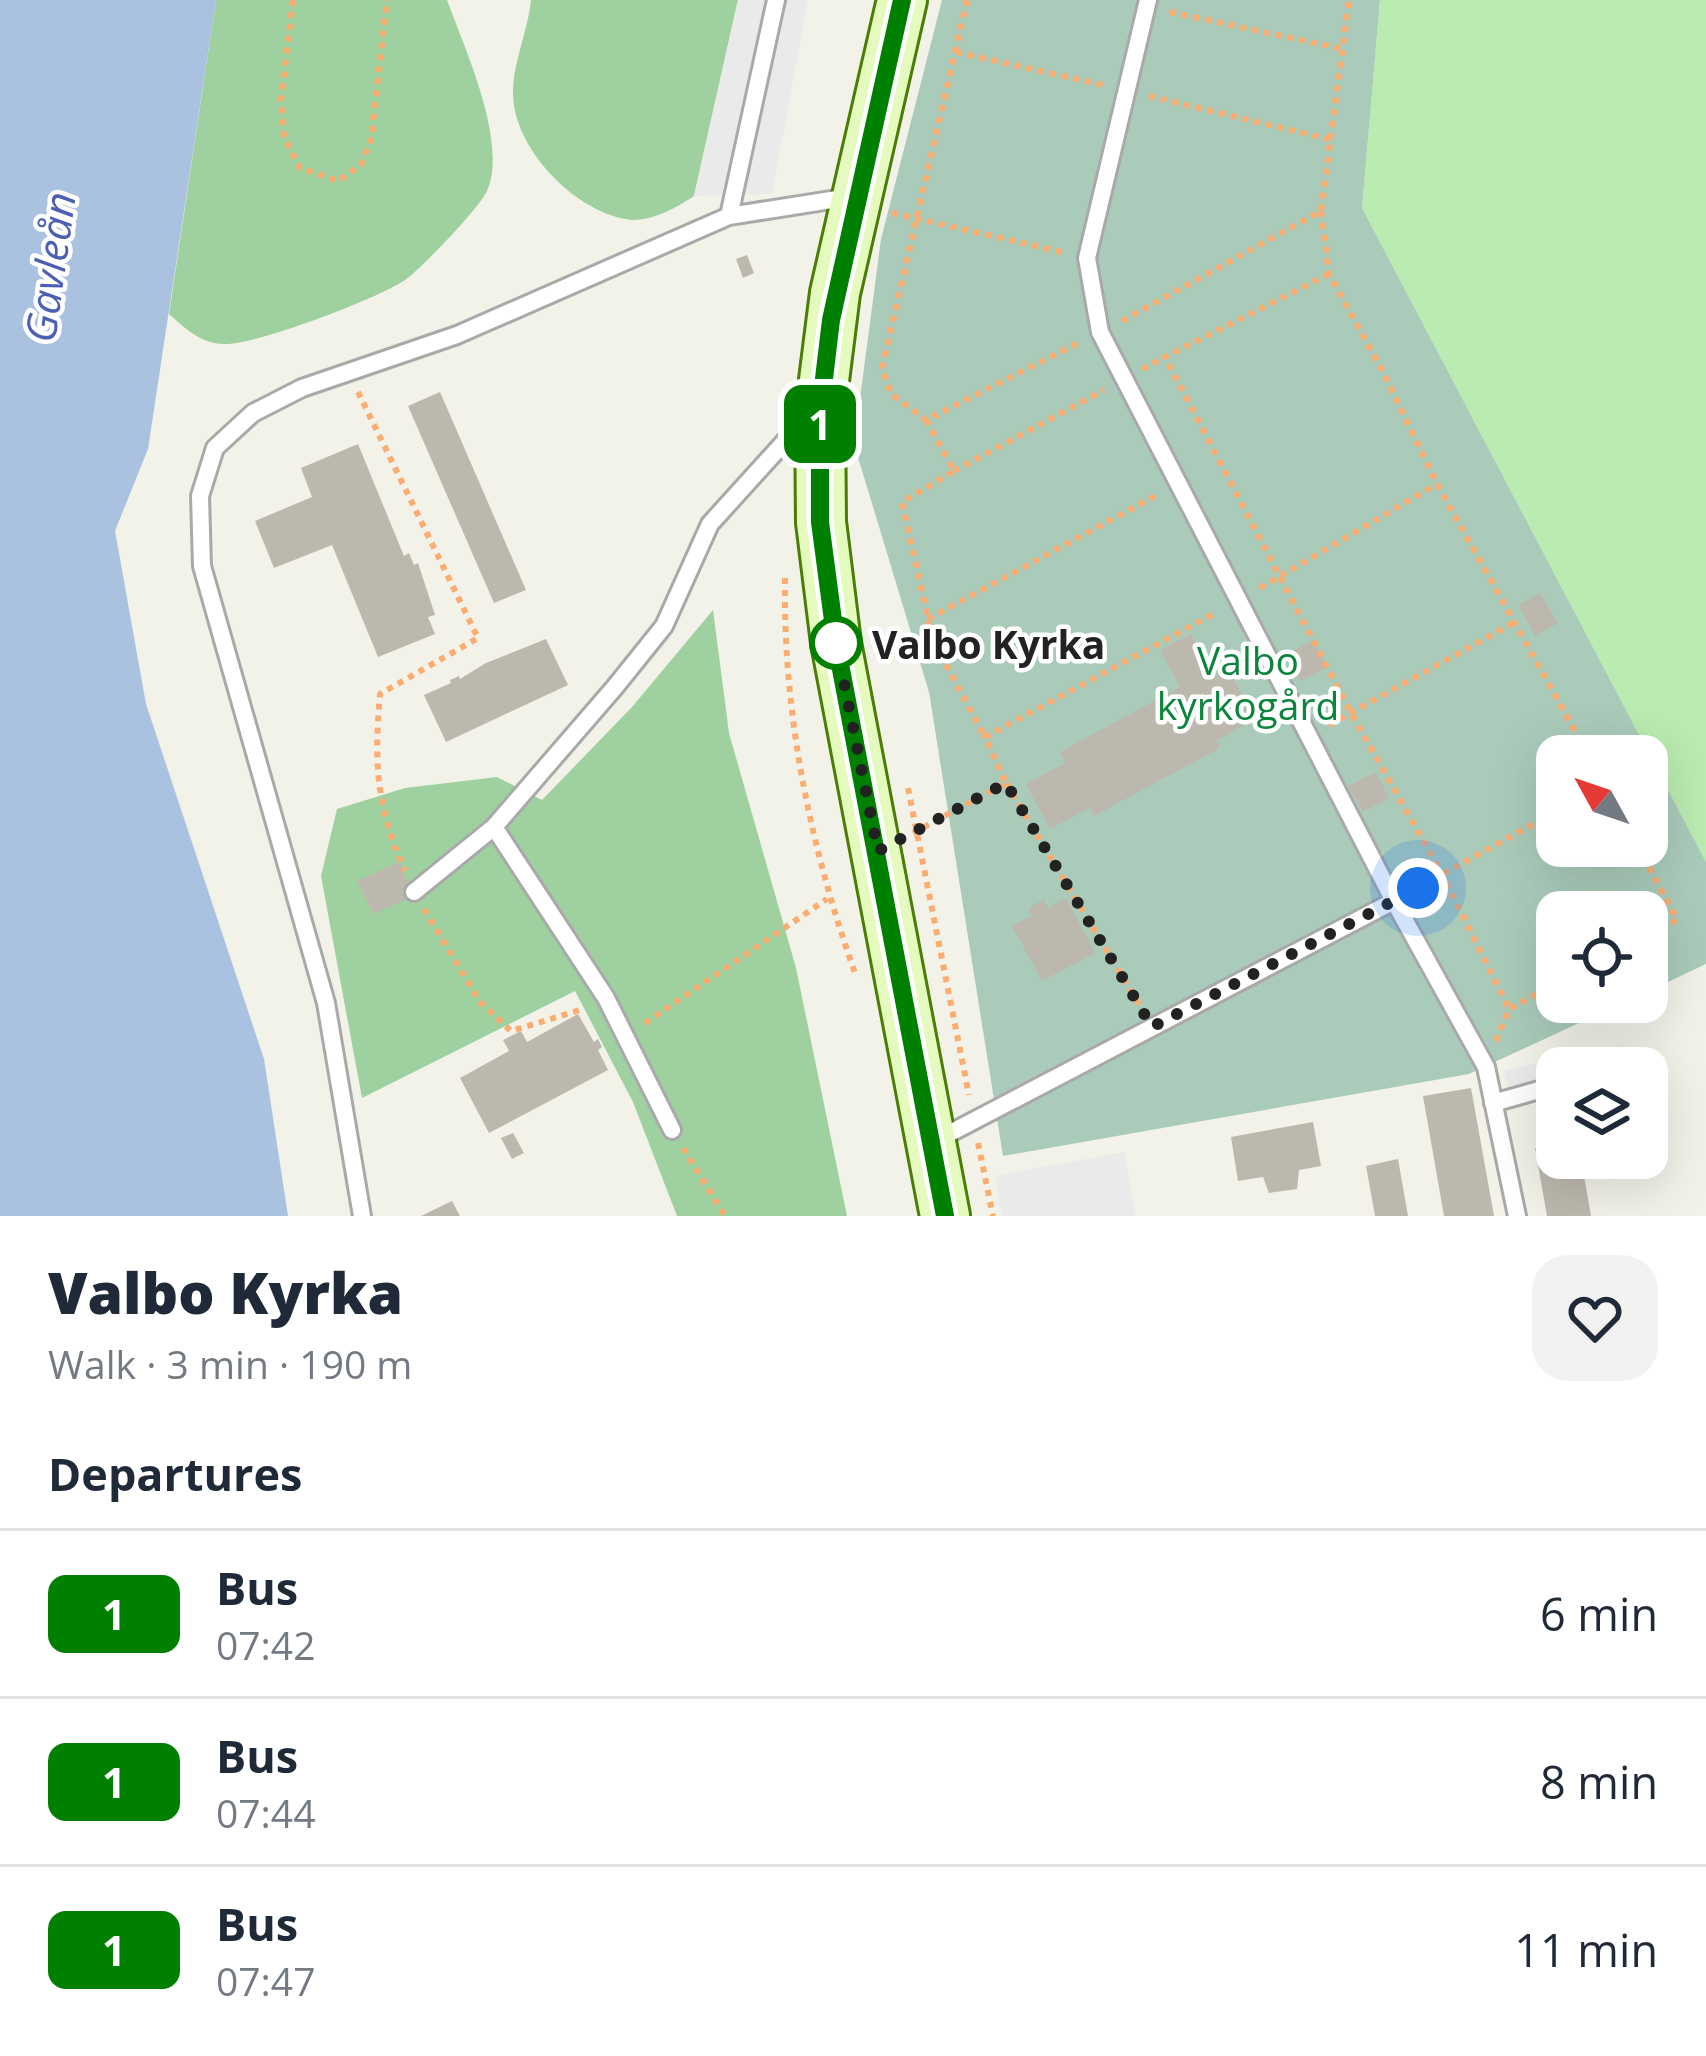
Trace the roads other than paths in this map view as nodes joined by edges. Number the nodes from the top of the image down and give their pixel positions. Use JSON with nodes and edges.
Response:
{"nodes":[{"id":1,"x":776,"y":0,"type":"edge"},
{"id":2,"x":902,"y":0,"type":"edge"},
{"id":3,"x":1148,"y":3,"type":"edge"},
{"id":4,"x":856,"y":196,"type":"junction"},
{"id":5,"x":729,"y":216,"type":"junction"},
{"id":6,"x":820,"y":412,"type":"junction"},
{"id":7,"x":494,"y":827,"type":"junction"},
{"id":8,"x":413,"y":892,"type":"road end"},
{"id":9,"x":1394,"y":902,"type":"junction"},
{"id":10,"x":1536,"y":1090,"type":"edge"},
{"id":11,"x":1492,"y":1102,"type":"junction"},
{"id":12,"x":671,"y":1130,"type":"road end"},
{"id":13,"x":953,"y":1133,"type":"junction"},
{"id":14,"x":362,"y":1216,"type":"edge"},
{"id":15,"x":945,"y":1216,"type":"edge"},
{"id":16,"x":1517,"y":1216,"type":"edge"}],
"edges":[{"from":1,"to":5,"type":"lane"},
{"from":2,"to":4,"type":"main road"},
{"from":3,"to":9,"type":"lane"},
{"from":4,"to":5,"type":"lane"},
{"from":4,"to":6,"type":"main road"},
{"from":5,"to":14,"type":"lane"},
{"from":6,"to":7,"type":"lane"},
{"from":6,"to":13,"type":"main road"},
{"from":7,"to":8,"type":"lane"},
{"from":7,"to":12,"type":"lane"},
{"from":9,"to":11,"type":"lane"},
{"from":9,"to":13,"type":"lane"},
{"from":10,"to":11,"type":"lane"},
{"from":11,"to":16,"type":"lane"},
{"from":13,"to":15,"type":"main road"}]}
